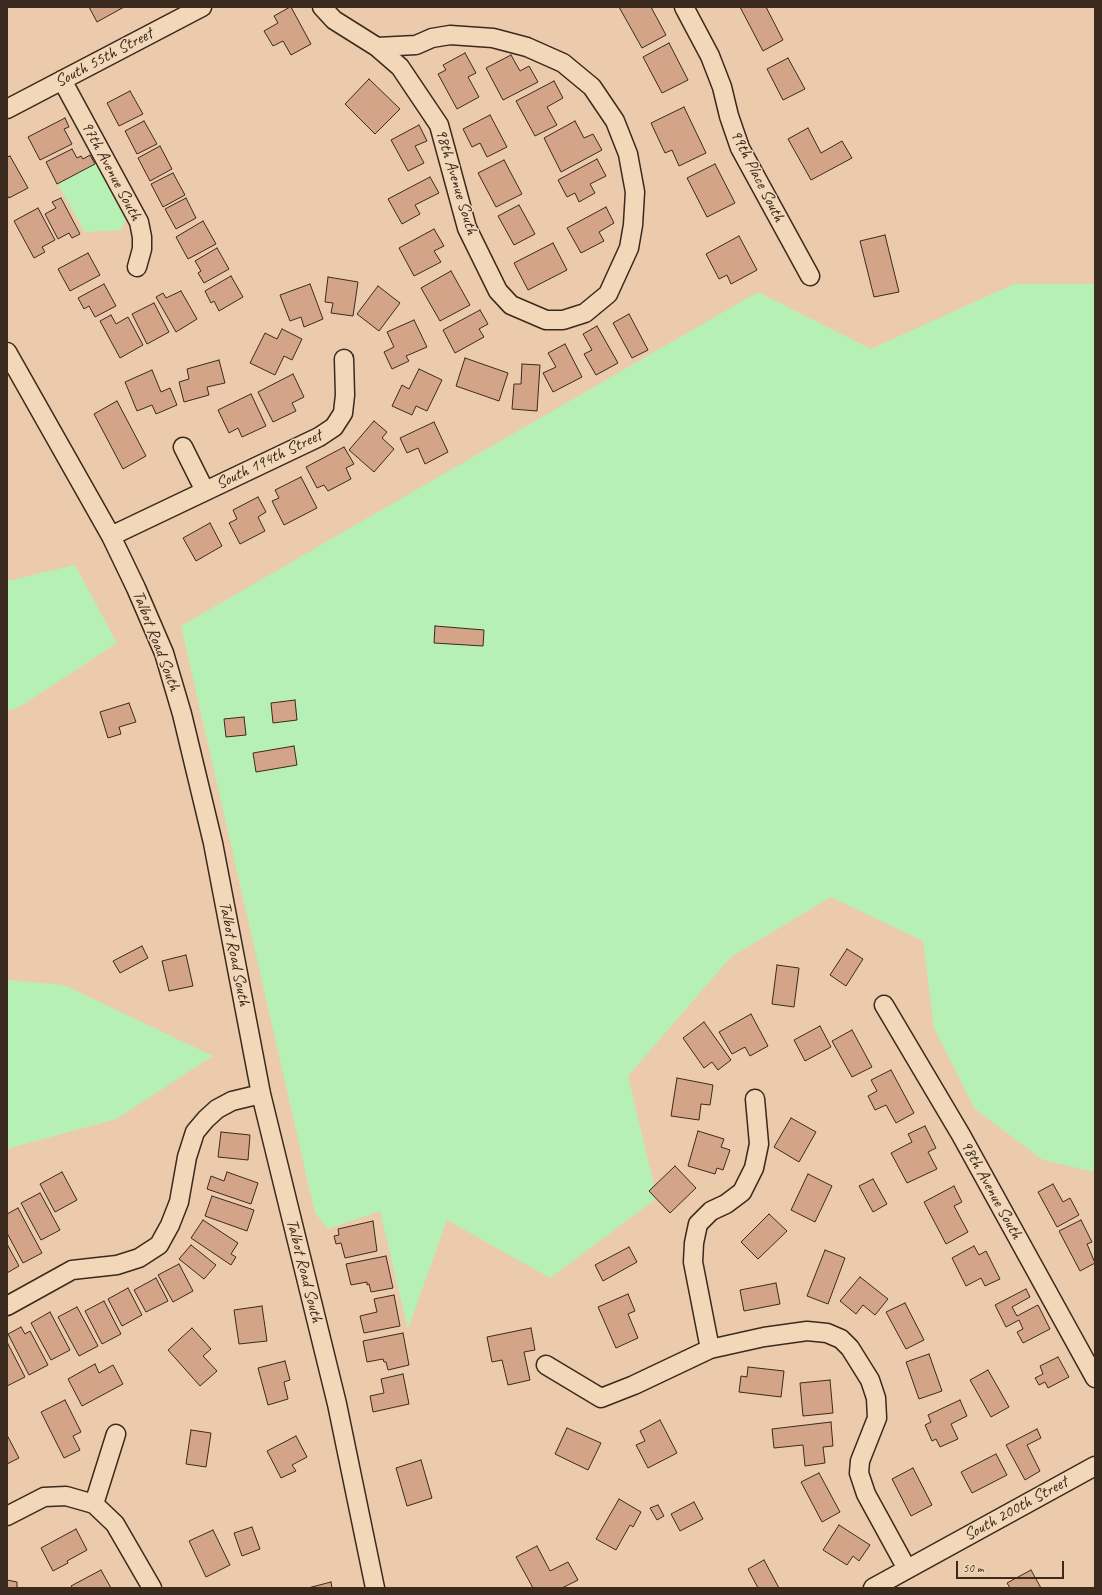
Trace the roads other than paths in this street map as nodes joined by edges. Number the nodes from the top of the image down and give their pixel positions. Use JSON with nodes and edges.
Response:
{"nodes":[{"id":1,"x":202,"y":7,"type":"edge"},
{"id":2,"x":322,"y":7,"type":"edge"},
{"id":3,"x":684,"y":7,"type":"edge"},
{"id":4,"x":416,"y":45,"type":"junction"},
{"id":5,"x":377,"y":47,"type":"junction"},
{"id":6,"x":406,"y":76,"type":"junction"},
{"id":7,"x":62,"y":80,"type":"junction"},
{"id":8,"x":7,"y":109,"type":"edge"},
{"id":9,"x":137,"y":267,"type":"dead end"},
{"id":10,"x":810,"y":276,"type":"dead end"},
{"id":11,"x":7,"y":352,"type":"edge"},
{"id":12,"x":344,"y":359,"type":"dead end"},
{"id":13,"x":183,"y":447,"type":"dead end"},
{"id":14,"x":205,"y":492,"type":"junction"},
{"id":15,"x":111,"y":536,"type":"junction"},
{"id":16,"x":884,"y":1005,"type":"dead end"},
{"id":17,"x":261,"y":1094,"type":"junction"},
{"id":18,"x":755,"y":1099,"type":"dead end"},
{"id":19,"x":7,"y":1306,"type":"edge"},
{"id":20,"x":710,"y":1349,"type":"junction"},
{"id":21,"x":546,"y":1365,"type":"dead end"},
{"id":22,"x":1095,"y":1378,"type":"edge"},
{"id":23,"x":116,"y":1434,"type":"dead end"},
{"id":24,"x":1095,"y":1466,"type":"edge"},
{"id":25,"x":94,"y":1504,"type":"junction"},
{"id":26,"x":7,"y":1516,"type":"edge"},
{"id":27,"x":907,"y":1569,"type":"junction"},
{"id":28,"x":152,"y":1588,"type":"edge"},
{"id":29,"x":375,"y":1588,"type":"edge"},
{"id":30,"x":873,"y":1588,"type":"edge"}],
"edges":[{"from":1,"to":7,"type":"street","name":"South 55th Street"},
{"from":2,"to":5,"type":"street","name":"98th Avenue South"},
{"from":3,"to":10,"type":"street","name":"99th Place South"},
{"from":4,"to":5,"type":"street"},
{"from":4,"to":6,"type":"street"},
{"from":4,"to":6,"type":"street","name":"98th Avenue South"},
{"from":5,"to":6,"type":"street","name":"98th Avenue South"},
{"from":7,"to":8,"type":"street","name":"South 55th Street"},
{"from":7,"to":9,"type":"street","name":"97th Avenue South"},
{"from":11,"to":15,"type":"street","name":"Talbot Road South"},
{"from":12,"to":14,"type":"street","name":"South 194th Street"},
{"from":13,"to":14,"type":"street","name":"South 194th Street"},
{"from":14,"to":15,"type":"street","name":"South 194th Street"},
{"from":15,"to":17,"type":"street","name":"Talbot Road South"},
{"from":16,"to":22,"type":"street","name":"98th Avenue South"},
{"from":17,"to":19,"type":"street"},
{"from":17,"to":29,"type":"street","name":"Talbot Road South"},
{"from":18,"to":20,"type":"street"},
{"from":20,"to":21,"type":"street"},
{"from":20,"to":27,"type":"street"},
{"from":23,"to":25,"type":"street"},
{"from":24,"to":27,"type":"street","name":"South 200th Street"},
{"from":25,"to":26,"type":"street"},
{"from":25,"to":28,"type":"street"},
{"from":27,"to":30,"type":"street","name":"South 200th Street"}]}
